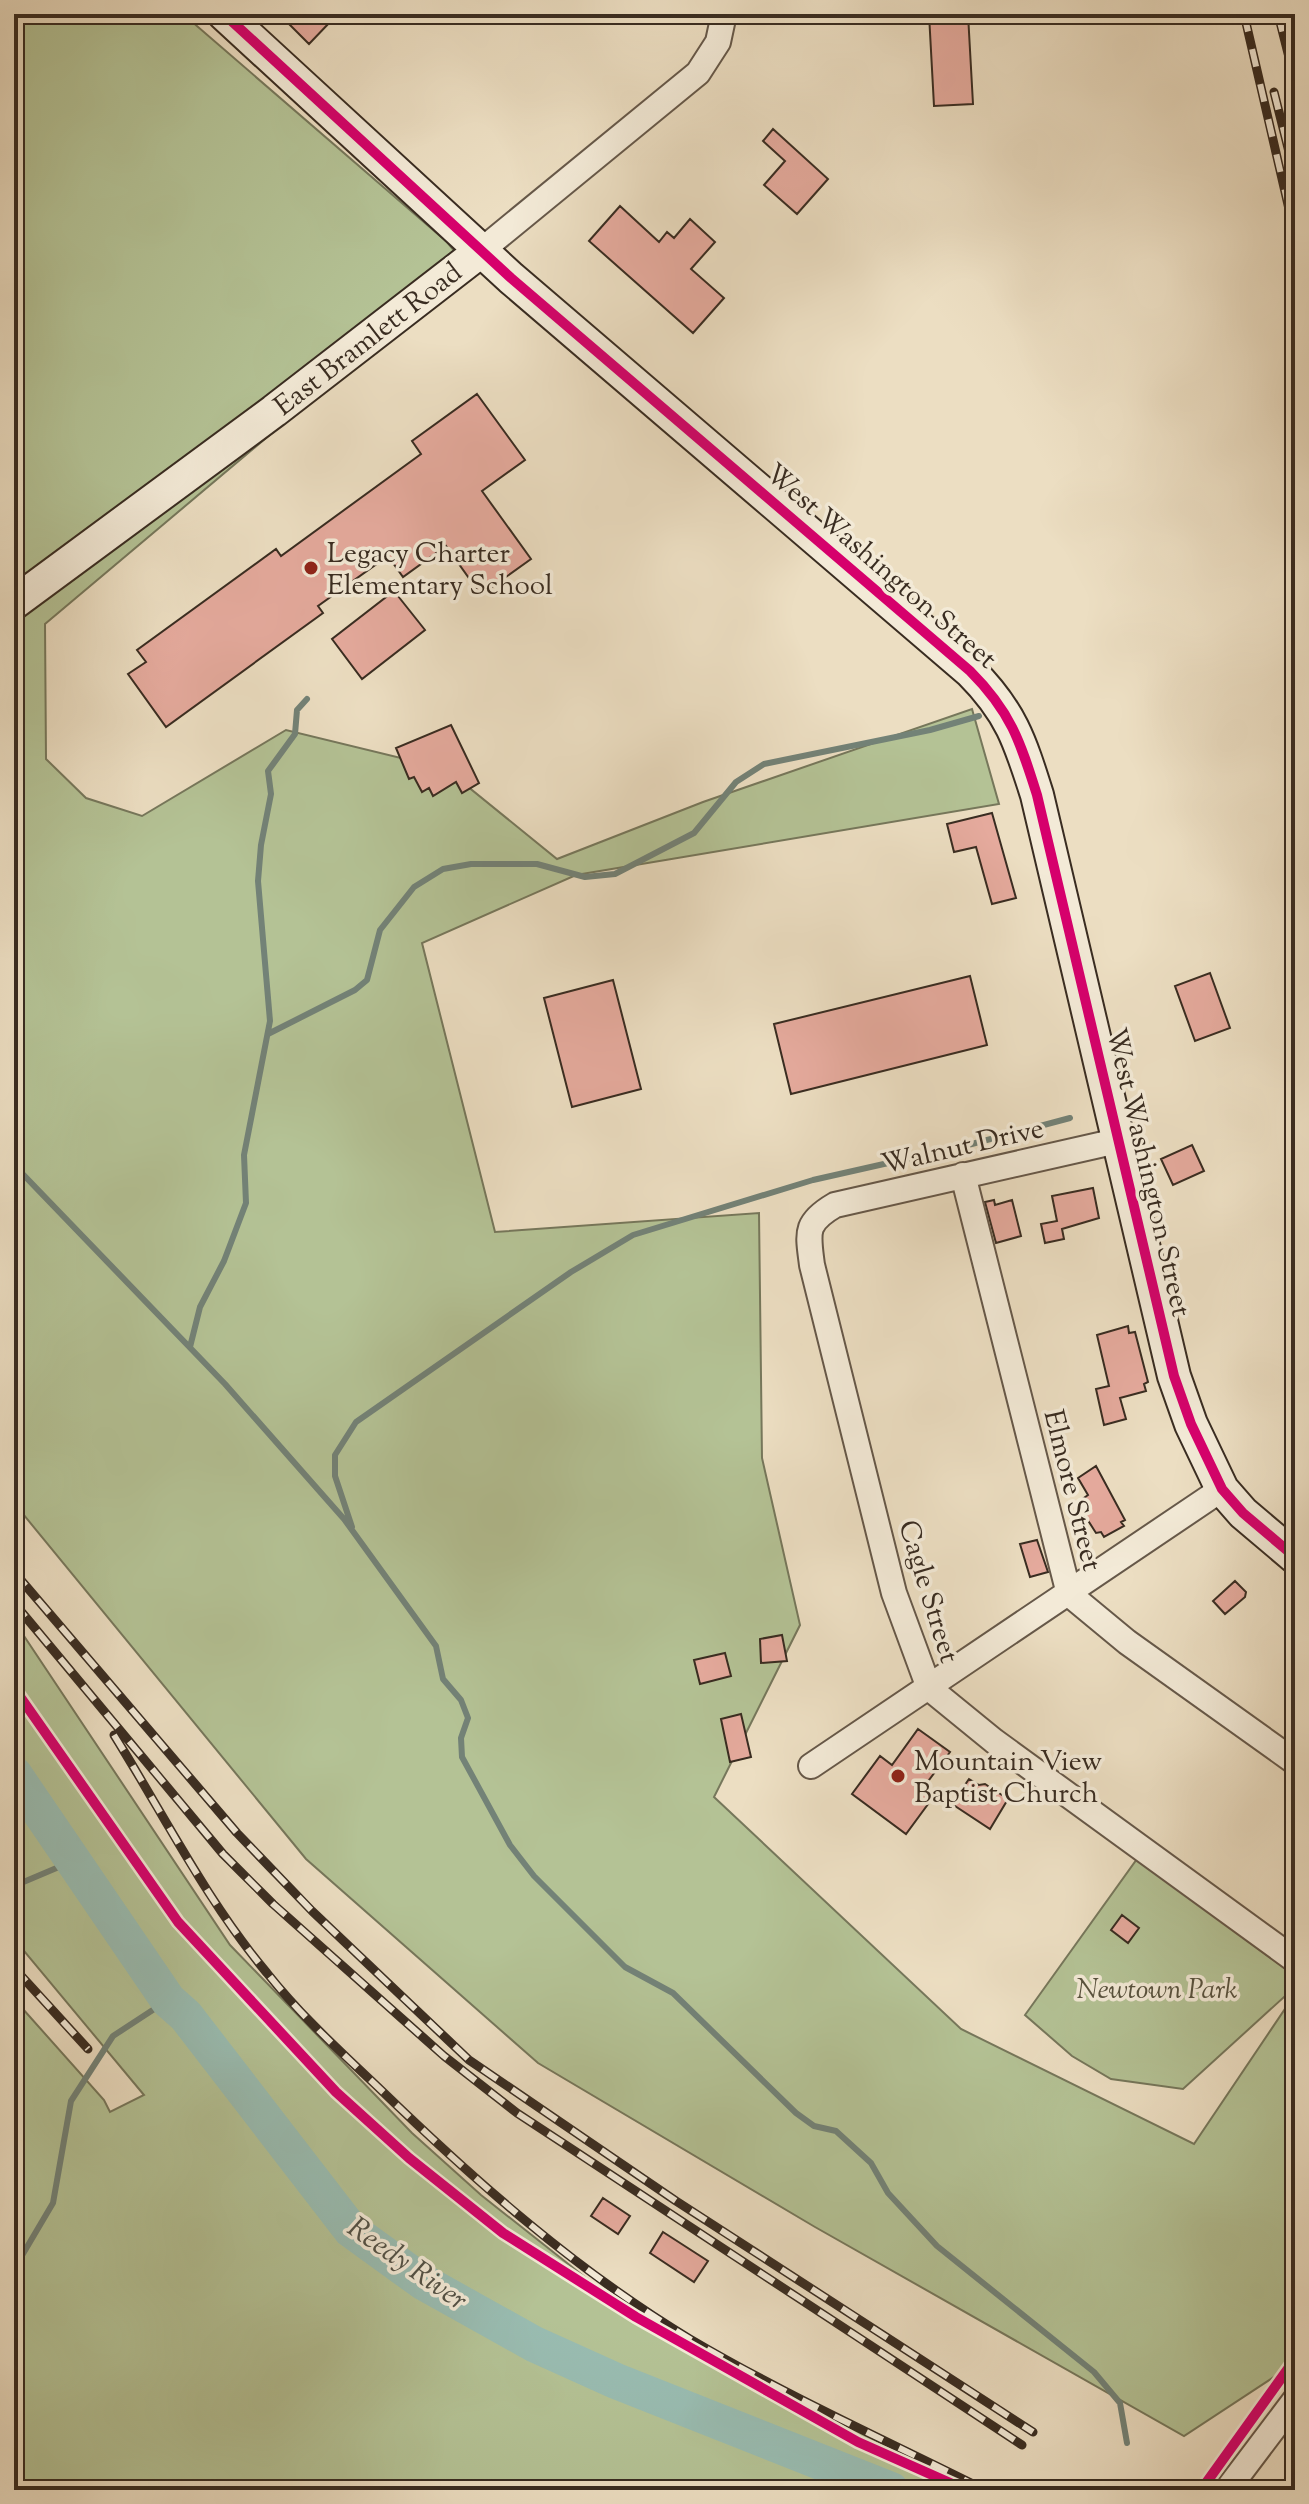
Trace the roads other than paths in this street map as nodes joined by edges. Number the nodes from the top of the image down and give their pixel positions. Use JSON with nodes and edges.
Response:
{"nodes":[{"id":1,"x":224,"y":14,"type":"edge"},
{"id":2,"x":724,"y":14,"type":"edge"},
{"id":3,"x":482,"y":250,"type":"junction"},
{"id":4,"x":14,"y":603,"type":"edge"},
{"id":5,"x":1117,"y":1141,"type":"junction"},
{"id":6,"x":963,"y":1175,"type":"junction"},
{"id":7,"x":822,"y":1213,"type":"joint"},
{"id":8,"x":1222,"y":1489,"type":"junction"},
{"id":9,"x":1295,"y":1557,"type":"edge"},
{"id":10,"x":1069,"y":1594,"type":"junction"},
{"id":11,"x":929,"y":1688,"type":"junction"},
{"id":12,"x":1295,"y":1762,"type":"edge"},
{"id":13,"x":811,"y":1766,"type":"dead end"},
{"id":14,"x":1295,"y":1960,"type":"edge"},
{"id":15,"x":1295,"y":2400,"type":"edge"},
{"id":16,"x":1227,"y":2490,"type":"edge"}],
"edges":[{"from":1,"to":3,"type":"street","name":"West Washington Street"},
{"from":2,"to":3,"type":"street","name":"East Bramlett Road"},
{"from":3,"to":4,"type":"street","name":"East Bramlett Road"},
{"from":3,"to":5,"type":"street","name":"West Washington Street"},
{"from":5,"to":6,"type":"street","name":"Walnut Drive"},
{"from":5,"to":8,"type":"street","name":"West Washington Street"},
{"from":6,"to":7,"type":"street","name":"Walnut Drive"},
{"from":6,"to":10,"type":"street","name":"Elmore Street"},
{"from":7,"to":11,"type":"street","name":"Cagle Street"},
{"from":8,"to":9,"type":"street","name":"West Washington Street"},
{"from":8,"to":10,"type":"street"},
{"from":10,"to":11,"type":"street"},
{"from":10,"to":12,"type":"street","name":"Elmore Street"},
{"from":11,"to":13,"type":"street"},
{"from":11,"to":14,"type":"street","name":"Cagle Street"},
{"from":15,"to":16,"type":"street"}]}
